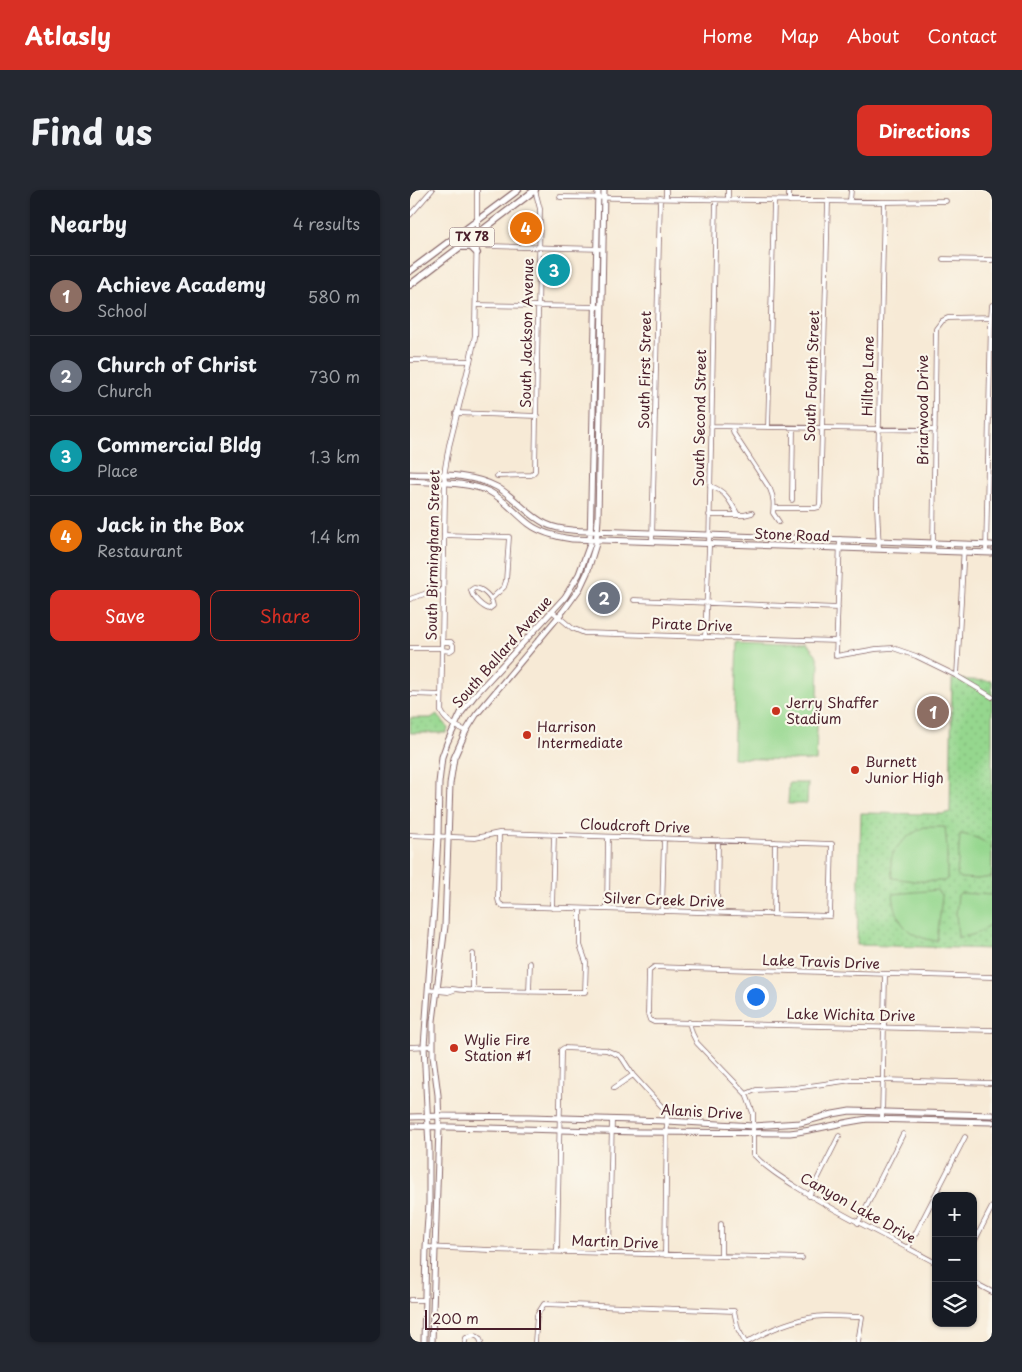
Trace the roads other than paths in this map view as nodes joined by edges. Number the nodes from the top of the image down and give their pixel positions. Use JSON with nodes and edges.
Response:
{"nodes":[{"id":1,"x":432,"y":190,"type":"edge"},
{"id":2,"x":476,"y":190,"type":"edge"},
{"id":3,"x":518,"y":190,"type":"edge"},
{"id":4,"x":535,"y":190,"type":"edge"},
{"id":5,"x":598,"y":190,"type":"edge"},
{"id":6,"x":604,"y":190,"type":"edge"},
{"id":7,"x":666,"y":190,"type":"edge"},
{"id":8,"x":728,"y":190,"type":"edge"},
{"id":9,"x":789,"y":190,"type":"edge"},
{"id":10,"x":851,"y":190,"type":"edge"},
{"id":11,"x":560,"y":197,"type":"dead end"},
{"id":12,"x":598,"y":197,"type":"junction"},
{"id":13,"x":604,"y":198,"type":"junction"},
{"id":14,"x":660,"y":198,"type":"junction"},
{"id":15,"x":666,"y":198,"type":"junction"},
{"id":16,"x":716,"y":199,"type":"junction"},
{"id":17,"x":728,"y":199,"type":"junction"},
{"id":18,"x":774,"y":201,"type":"junction"},
{"id":19,"x":789,"y":201,"type":"junction"},
{"id":20,"x":828,"y":201,"type":"junction"},
{"id":21,"x":850,"y":201,"type":"junction"},
{"id":22,"x":946,"y":201,"type":"dead end"},
{"id":23,"x":884,"y":202,"type":"junction"},
{"id":24,"x":410,"y":215,"type":"edge"},
{"id":25,"x":478,"y":220,"type":"junction"},
{"id":26,"x":477,"y":234,"type":"junction"},
{"id":27,"x":487,"y":246,"type":"dead end"},
{"id":28,"x":460,"y":247,"type":"junction"},
{"id":29,"x":539,"y":248,"type":"junction"},
{"id":30,"x":596,"y":249,"type":"junction"},
{"id":31,"x":603,"y":249,"type":"junction"},
{"id":32,"x":477,"y":254,"type":"junction"},
{"id":33,"x":943,"y":259,"type":"dead end"},
{"id":34,"x":992,"y":260,"type":"edge"},
{"id":35,"x":410,"y":271,"type":"edge"},
{"id":36,"x":410,"y":285,"type":"edge"},
{"id":37,"x":476,"y":305,"type":"junction"},
{"id":38,"x":992,"y":305,"type":"edge"},
{"id":39,"x":539,"y":306,"type":"junction"},
{"id":40,"x":599,"y":307,"type":"junction"},
{"id":41,"x":991,"y":317,"type":"junction"},
{"id":42,"x":410,"y":360,"type":"edge"},
{"id":43,"x":470,"y":361,"type":"junction"},
{"id":44,"x":594,"y":400,"type":"junction"},
{"id":45,"x":600,"y":400,"type":"junction"},
{"id":46,"x":456,"y":413,"type":"junction"},
{"id":47,"x":537,"y":416,"type":"junction"},
{"id":48,"x":711,"y":426,"type":"junction"},
{"id":49,"x":732,"y":427,"type":"junction"},
{"id":50,"x":768,"y":427,"type":"junction"},
{"id":51,"x":793,"y":428,"type":"junction"},
{"id":52,"x":822,"y":429,"type":"junction"},
{"id":53,"x":879,"y":430,"type":"junction"},
{"id":54,"x":935,"y":430,"type":"junction"},
{"id":55,"x":410,"y":474,"type":"edge"},
{"id":56,"x":444,"y":475,"type":"junction"},
{"id":57,"x":497,"y":476,"type":"dead end"},
{"id":58,"x":410,"y":481,"type":"edge"},
{"id":59,"x":445,"y":483,"type":"junction"},
{"id":60,"x":710,"y":486,"type":"junction"},
{"id":61,"x":792,"y":500,"type":"dead end"},
{"id":62,"x":774,"y":508,"type":"junction"},
{"id":63,"x":752,"y":514,"type":"dead end"},
{"id":64,"x":709,"y":515,"type":"junction"},
{"id":65,"x":738,"y":515,"type":"junction"},
{"id":66,"x":779,"y":522,"type":"dead end"},
{"id":67,"x":594,"y":531,"type":"junction"},
{"id":68,"x":652,"y":534,"type":"junction"},
{"id":69,"x":444,"y":535,"type":"junction"},
{"id":70,"x":709,"y":536,"type":"junction"},
{"id":71,"x":840,"y":539,"type":"junction"},
{"id":72,"x":590,"y":540,"type":"junction"},
{"id":73,"x":597,"y":540,"type":"junction"},
{"id":74,"x":879,"y":541,"type":"junction"},
{"id":75,"x":652,"y":542,"type":"junction"},
{"id":76,"x":933,"y":543,"type":"junction"},
{"id":77,"x":709,"y":544,"type":"junction"},
{"id":78,"x":964,"y":544,"type":"junction"},
{"id":79,"x":989,"y":545,"type":"edge"},
{"id":80,"x":840,"y":548,"type":"junction"},
{"id":81,"x":879,"y":549,"type":"junction"},
{"id":82,"x":933,"y":551,"type":"junction"},
{"id":83,"x":963,"y":552,"type":"junction"},
{"id":84,"x":989,"y":553,"type":"edge"},
{"id":85,"x":443,"y":591,"type":"junction"},
{"id":86,"x":410,"y":599,"type":"edge"},
{"id":87,"x":492,"y":599,"type":"junction"},
{"id":88,"x":634,"y":600,"type":"dead end"},
{"id":89,"x":706,"y":603,"type":"junction"},
{"id":90,"x":838,"y":608,"type":"junction"},
{"id":91,"x":553,"y":612,"type":"junction"},
{"id":92,"x":559,"y":617,"type":"junction"},
{"id":93,"x":705,"y":637,"type":"junction"},
{"id":94,"x":837,"y":641,"type":"junction"},
{"id":95,"x":442,"y":642,"type":"junction"},
{"id":96,"x":410,"y":648,"type":"edge"},
{"id":97,"x":442,"y":649,"type":"junction"},
{"id":98,"x":957,"y":676,"type":"junction"},
{"id":99,"x":410,"y":694,"type":"edge"},
{"id":100,"x":441,"y":695,"type":"junction"},
{"id":101,"x":992,"y":697,"type":"edge"},
{"id":102,"x":454,"y":725,"type":"junction"},
{"id":103,"x":466,"y":731,"type":"junction"},
{"id":104,"x":499,"y":833,"type":"junction"},
{"id":105,"x":554,"y":834,"type":"junction"},
{"id":106,"x":410,"y":835,"type":"edge"},
{"id":107,"x":438,"y":836,"type":"junction"},
{"id":108,"x":448,"y":836,"type":"junction"},
{"id":109,"x":608,"y":837,"type":"junction"},
{"id":110,"x":664,"y":838,"type":"junction"},
{"id":111,"x":718,"y":840,"type":"junction"},
{"id":112,"x":775,"y":842,"type":"junction"},
{"id":113,"x":552,"y":908,"type":"junction"},
{"id":114,"x":580,"y":909,"type":"junction"},
{"id":115,"x":608,"y":909,"type":"junction"},
{"id":116,"x":662,"y":910,"type":"junction"},
{"id":117,"x":717,"y":912,"type":"junction"},
{"id":118,"x":774,"y":914,"type":"junction"},
{"id":119,"x":830,"y":916,"type":"joint"},
{"id":120,"x":473,"y":954,"type":"dead end"},
{"id":121,"x":530,"y":963,"type":"dead end"},
{"id":122,"x":885,"y":975,"type":"junction"},
{"id":123,"x":992,"y":977,"type":"edge"},
{"id":124,"x":428,"y":990,"type":"junction"},
{"id":125,"x":437,"y":990,"type":"junction"},
{"id":126,"x":473,"y":990,"type":"junction"},
{"id":127,"x":529,"y":992,"type":"junction"},
{"id":128,"x":650,"y":1020,"type":"joint"},
{"id":129,"x":689,"y":1022,"type":"junction"},
{"id":130,"x":884,"y":1027,"type":"junction"},
{"id":131,"x":992,"y":1030,"type":"edge"},
{"id":132,"x":424,"y":1046,"type":"junction"},
{"id":133,"x":433,"y":1046,"type":"junction"},
{"id":134,"x":410,"y":1047,"type":"edge"},
{"id":135,"x":633,"y":1075,"type":"junction"},
{"id":136,"x":882,"y":1080,"type":"junction"},
{"id":137,"x":992,"y":1083,"type":"edge"},
{"id":138,"x":614,"y":1088,"type":"dead end"},
{"id":139,"x":746,"y":1094,"type":"junction"},
{"id":140,"x":882,"y":1111,"type":"junction"},
{"id":141,"x":992,"y":1115,"type":"edge"},
{"id":142,"x":439,"y":1116,"type":"junction"},
{"id":143,"x":410,"y":1117,"type":"edge"},
{"id":144,"x":428,"y":1117,"type":"junction"},
{"id":145,"x":559,"y":1118,"type":"junction"},
{"id":146,"x":882,"y":1119,"type":"junction"},
{"id":147,"x":612,"y":1120,"type":"junction"},
{"id":148,"x":667,"y":1121,"type":"junction"},
{"id":149,"x":992,"y":1122,"type":"edge"},
{"id":150,"x":410,"y":1126,"type":"edge"},
{"id":151,"x":428,"y":1126,"type":"junction"},
{"id":152,"x":439,"y":1126,"type":"junction"},
{"id":153,"x":753,"y":1126,"type":"junction"},
{"id":154,"x":559,"y":1129,"type":"junction"},
{"id":155,"x":612,"y":1131,"type":"junction"},
{"id":156,"x":666,"y":1132,"type":"junction"},
{"id":157,"x":753,"y":1133,"type":"junction"},
{"id":158,"x":903,"y":1134,"type":"dead end"},
{"id":159,"x":839,"y":1136,"type":"dead end"},
{"id":160,"x":965,"y":1136,"type":"dead end"},
{"id":161,"x":810,"y":1196,"type":"junction"},
{"id":162,"x":992,"y":1207,"type":"edge"},
{"id":163,"x":858,"y":1223,"type":"junction"},
{"id":164,"x":721,"y":1224,"type":"dead end"},
{"id":165,"x":977,"y":1237,"type":"edge"},
{"id":166,"x":426,"y":1247,"type":"junction"},
{"id":167,"x":434,"y":1248,"type":"junction"},
{"id":168,"x":908,"y":1248,"type":"junction"},
{"id":169,"x":556,"y":1251,"type":"junction"},
{"id":170,"x":609,"y":1253,"type":"junction"},
{"id":171,"x":665,"y":1255,"type":"junction"},
{"id":172,"x":721,"y":1256,"type":"junction"},
{"id":173,"x":802,"y":1258,"type":"dead end"},
{"id":174,"x":932,"y":1261,"type":"edge"},
{"id":175,"x":977,"y":1284,"type":"edge"},
{"id":176,"x":992,"y":1292,"type":"edge"},
{"id":177,"x":410,"y":1300,"type":"edge"},
{"id":178,"x":425,"y":1300,"type":"junction"},
{"id":179,"x":424,"y":1342,"type":"edge"},
{"id":180,"x":432,"y":1342,"type":"edge"},
{"id":181,"x":465,"y":1342,"type":"edge"},
{"id":182,"x":481,"y":1342,"type":"edge"},
{"id":183,"x":535,"y":1342,"type":"edge"},
{"id":184,"x":747,"y":1342,"type":"edge"},
{"id":185,"x":858,"y":1342,"type":"edge"}],
"edges":[{"from":1,"to":24,"type":"street"},
{"from":2,"to":25,"type":"street","name":"South Birmingham Street"},
{"from":3,"to":25,"type":"main road","number":"TX 78"},
{"from":4,"to":26,"type":"main road","number":"TX 78"},
{"from":4,"to":29,"type":"street","name":"South Jackson Avenue"},
{"from":5,"to":12,"type":"main road","name":"South Ballard Avenue"},
{"from":6,"to":13,"type":"main road","name":"South Ballard Avenue"},
{"from":7,"to":15,"type":"street"},
{"from":8,"to":17,"type":"street"},
{"from":9,"to":19,"type":"street"},
{"from":10,"to":21,"type":"street"},
{"from":11,"to":12,"type":"street"},
{"from":12,"to":13,"type":"street"},
{"from":12,"to":30,"type":"main road","name":"South Ballard Avenue"},
{"from":13,"to":14,"type":"street"},
{"from":13,"to":31,"type":"main road","name":"South Ballard Avenue"},
{"from":14,"to":15,"type":"street"},
{"from":14,"to":68,"type":"street","name":"South First Street"},
{"from":15,"to":16,"type":"street"},
{"from":16,"to":17,"type":"street"},
{"from":16,"to":48,"type":"street","name":"South Second Street"},
{"from":17,"to":18,"type":"street"},
{"from":18,"to":19,"type":"street"},
{"from":18,"to":50,"type":"street"},
{"from":19,"to":20,"type":"street"},
{"from":20,"to":21,"type":"street"},
{"from":20,"to":52,"type":"street","name":"South Fourth Street"},
{"from":21,"to":23,"type":"street"},
{"from":22,"to":23,"type":"street"},
{"from":23,"to":53,"type":"street","name":"Hilltop Lane"},
{"from":25,"to":26,"type":"street","name":"South Birmingham Street"},
{"from":25,"to":35,"type":"main road","number":"TX 78"},
{"from":26,"to":28,"type":"main road","number":"TX 78"},
{"from":26,"to":32,"type":"street","name":"South Birmingham Street"},
{"from":27,"to":29,"type":"street"},
{"from":28,"to":32,"type":"main road"},
{"from":28,"to":36,"type":"main road","number":"TX 78"},
{"from":29,"to":30,"type":"street"},
{"from":29,"to":39,"type":"street","name":"South Jackson Avenue"},
{"from":30,"to":31,"type":"street"},
{"from":30,"to":40,"type":"main road","name":"South Ballard Avenue"},
{"from":31,"to":40,"type":"main road","name":"South Ballard Avenue"},
{"from":32,"to":37,"type":"street","name":"South Birmingham Street"},
{"from":33,"to":34,"type":"street"},
{"from":37,"to":39,"type":"street"},
{"from":37,"to":43,"type":"street","name":"South Birmingham Street"},
{"from":38,"to":41,"type":"street"},
{"from":39,"to":40,"type":"street"},
{"from":39,"to":47,"type":"street","name":"South Jackson Avenue"},
{"from":40,"to":44,"type":"main road","name":"South Ballard Avenue"},
{"from":40,"to":45,"type":"main road","name":"South Ballard Avenue"},
{"from":41,"to":54,"type":"street","name":"Briarwood Drive"},
{"from":41,"to":79,"type":"street"},
{"from":42,"to":43,"type":"street"},
{"from":43,"to":46,"type":"street","name":"South Birmingham Street"},
{"from":44,"to":45,"type":"main road"},
{"from":44,"to":67,"type":"main road","name":"South Ballard Avenue"},
{"from":45,"to":67,"type":"main road","name":"South Ballard Avenue"},
{"from":46,"to":47,"type":"street"},
{"from":46,"to":56,"type":"street","name":"South Birmingham Street"},
{"from":47,"to":57,"type":"street","name":"South Jackson Avenue"},
{"from":48,"to":49,"type":"street"},
{"from":48,"to":60,"type":"street","name":"South Second Street"},
{"from":49,"to":50,"type":"street"},
{"from":49,"to":62,"type":"street"},
{"from":50,"to":51,"type":"street"},
{"from":51,"to":52,"type":"street"},
{"from":51,"to":61,"type":"street"},
{"from":52,"to":53,"type":"street"},
{"from":52,"to":62,"type":"street","name":"South Fourth Street"},
{"from":53,"to":54,"type":"street"},
{"from":53,"to":74,"type":"street","name":"Hilltop Lane"},
{"from":54,"to":76,"type":"street","name":"Briarwood Drive"},
{"from":55,"to":56,"type":"main road","name":"Stone Road"},
{"from":56,"to":59,"type":"street","name":"South Birmingham Street"},
{"from":56,"to":67,"type":"main road","name":"Stone Road"},
{"from":58,"to":59,"type":"main road","name":"Stone Road"},
{"from":59,"to":69,"type":"street","name":"South Birmingham Street"},
{"from":59,"to":72,"type":"main road","name":"Stone Road"},
{"from":60,"to":64,"type":"street","name":"South Second Street"},
{"from":60,"to":65,"type":"street"},
{"from":62,"to":66,"type":"street"},
{"from":63,"to":65,"type":"street"},
{"from":64,"to":65,"type":"street"},
{"from":64,"to":70,"type":"street","name":"South Second Street"},
{"from":67,"to":68,"type":"main road","name":"Stone Road"},
{"from":67,"to":72,"type":"main road","name":"South Ballard Avenue"},
{"from":67,"to":73,"type":"main road","name":"South Ballard Avenue"},
{"from":68,"to":70,"type":"main road","name":"Stone Road"},
{"from":68,"to":75,"type":"street","name":"South First Street"},
{"from":69,"to":85,"type":"street","name":"South Birmingham Street"},
{"from":69,"to":87,"type":"street"},
{"from":70,"to":71,"type":"main road","name":"Stone Road"},
{"from":70,"to":77,"type":"street","name":"South Second Street"},
{"from":71,"to":74,"type":"main road","name":"Stone Road"},
{"from":71,"to":80,"type":"street"},
{"from":72,"to":73,"type":"main road","name":"Stone Road"},
{"from":72,"to":91,"type":"main road","name":"South Ballard Avenue"},
{"from":73,"to":75,"type":"main road","name":"Stone Road"},
{"from":73,"to":92,"type":"main road","name":"South Ballard Avenue"},
{"from":74,"to":76,"type":"main road","name":"Stone Road"},
{"from":74,"to":81,"type":"street","name":"Hilltop Lane"},
{"from":75,"to":77,"type":"main road","name":"Stone Road"},
{"from":76,"to":78,"type":"main road","name":"Stone Road"},
{"from":76,"to":82,"type":"street","name":"Briarwood Drive"},
{"from":77,"to":80,"type":"main road","name":"Stone Road"},
{"from":77,"to":89,"type":"street","name":"South Second Street"},
{"from":78,"to":79,"type":"main road","name":"Stone Road"},
{"from":78,"to":83,"type":"street"},
{"from":79,"to":84,"type":"street"},
{"from":80,"to":81,"type":"main road","name":"Stone Road"},
{"from":80,"to":90,"type":"street"},
{"from":81,"to":82,"type":"main road","name":"Stone Road"},
{"from":82,"to":83,"type":"main road","name":"Stone Road"},
{"from":83,"to":84,"type":"main road","name":"Stone Road"},
{"from":83,"to":98,"type":"street"},
{"from":85,"to":86,"type":"street"},
{"from":85,"to":95,"type":"street","name":"South Birmingham Street"},
{"from":87,"to":87,"type":"street"},
{"from":88,"to":89,"type":"street"},
{"from":89,"to":90,"type":"street"},
{"from":89,"to":93,"type":"street","name":"South Second Street"},
{"from":90,"to":94,"type":"street"},
{"from":91,"to":92,"type":"street","name":"Pirate Drive"},
{"from":91,"to":102,"type":"main road","name":"South Ballard Avenue"},
{"from":92,"to":93,"type":"street","name":"Pirate Drive"},
{"from":92,"to":103,"type":"main road","name":"South Ballard Avenue"},
{"from":93,"to":94,"type":"street","name":"Pirate Drive"},
{"from":94,"to":98,"type":"street"},
{"from":95,"to":97,"type":"street","name":"South Birmingham Street"},
{"from":95,"to":97,"type":"street"},
{"from":96,"to":97,"type":"street"},
{"from":97,"to":100,"type":"street","name":"South Birmingham Street"},
{"from":98,"to":101,"type":"street"},
{"from":99,"to":100,"type":"street"},
{"from":100,"to":102,"type":"street","name":"South Birmingham Street"},
{"from":102,"to":103,"type":"street"},
{"from":102,"to":107,"type":"main road","name":"South Ballard Avenue"},
{"from":103,"to":108,"type":"main road","name":"South Ballard Avenue"},
{"from":104,"to":105,"type":"street","name":"Cloudcroft Drive"},
{"from":104,"to":108,"type":"street","name":"Cloudcroft Drive"},
{"from":104,"to":113,"type":"street","name":"Silver Creek Drive"},
{"from":105,"to":109,"type":"street","name":"Cloudcroft Drive"},
{"from":105,"to":113,"type":"street"},
{"from":106,"to":107,"type":"street","name":"Cloudcroft Drive"},
{"from":107,"to":108,"type":"street","name":"Cloudcroft Drive"},
{"from":107,"to":124,"type":"main road","name":"South Ballard Avenue"},
{"from":108,"to":125,"type":"main road","name":"South Ballard Avenue"},
{"from":109,"to":110,"type":"street","name":"Cloudcroft Drive"},
{"from":109,"to":115,"type":"street"},
{"from":110,"to":111,"type":"street","name":"Cloudcroft Drive"},
{"from":110,"to":116,"type":"street"},
{"from":111,"to":112,"type":"street","name":"Cloudcroft Drive"},
{"from":111,"to":117,"type":"street"},
{"from":112,"to":118,"type":"street"},
{"from":112,"to":119,"type":"street","name":"Cloudcroft Drive"},
{"from":113,"to":114,"type":"street","name":"Silver Creek Drive"},
{"from":114,"to":115,"type":"street","name":"Silver Creek Drive"},
{"from":114,"to":127,"type":"street"},
{"from":115,"to":116,"type":"street","name":"Silver Creek Drive"},
{"from":116,"to":117,"type":"street","name":"Silver Creek Drive"},
{"from":117,"to":118,"type":"street","name":"Silver Creek Drive"},
{"from":118,"to":119,"type":"street","name":"Silver Creek Drive"},
{"from":120,"to":126,"type":"street"},
{"from":121,"to":127,"type":"street"},
{"from":122,"to":123,"type":"street","name":"Lake Travis Drive"},
{"from":122,"to":128,"type":"street","name":"Lake Travis Drive"},
{"from":122,"to":130,"type":"street"},
{"from":124,"to":125,"type":"street"},
{"from":124,"to":132,"type":"main road","name":"South Ballard Avenue"},
{"from":125,"to":126,"type":"street"},
{"from":125,"to":133,"type":"main road","name":"South Ballard Avenue"},
{"from":126,"to":127,"type":"street"},
{"from":128,"to":129,"type":"street","name":"Lake Wichita Drive"},
{"from":129,"to":130,"type":"street","name":"Lake Wichita Drive"},
{"from":129,"to":139,"type":"street","name":"Canyon Lake Drive"},
{"from":130,"to":131,"type":"street","name":"Lake Wichita Drive"},
{"from":130,"to":136,"type":"street"},
{"from":132,"to":133,"type":"street"},
{"from":132,"to":134,"type":"street"},
{"from":132,"to":144,"type":"main road","name":"South Ballard Avenue"},
{"from":133,"to":142,"type":"main road","name":"South Ballard Avenue"},
{"from":135,"to":138,"type":"street"},
{"from":135,"to":145,"type":"street"},
{"from":135,"to":148,"type":"street"},
{"from":136,"to":137,"type":"street"},
{"from":136,"to":139,"type":"street"},
{"from":136,"to":140,"type":"street"},
{"from":139,"to":153,"type":"street","name":"Canyon Lake Drive"},
{"from":140,"to":141,"type":"main road","name":"Alanis Drive"},
{"from":140,"to":146,"type":"street"},
{"from":140,"to":153,"type":"main road","name":"Alanis Drive"},
{"from":142,"to":144,"type":"main road","name":"Alanis Drive"},
{"from":142,"to":145,"type":"main road","name":"Alanis Drive"},
{"from":142,"to":152,"type":"main road","name":"South Ballard Avenue"},
{"from":143,"to":144,"type":"main road","name":"Alanis Drive"},
{"from":144,"to":151,"type":"main road","name":"South Ballard Avenue"},
{"from":145,"to":147,"type":"main road","name":"Alanis Drive"},
{"from":145,"to":154,"type":"street"},
{"from":146,"to":149,"type":"main road","name":"Alanis Drive"},
{"from":146,"to":157,"type":"main road","name":"Alanis Drive"},
{"from":147,"to":148,"type":"main road","name":"Alanis Drive"},
{"from":147,"to":155,"type":"street"},
{"from":148,"to":153,"type":"main road","name":"Alanis Drive"},
{"from":148,"to":156,"type":"street"},
{"from":150,"to":151,"type":"main road","name":"Alanis Drive"},
{"from":151,"to":152,"type":"main road","name":"Alanis Drive"},
{"from":151,"to":166,"type":"main road","name":"South Ballard Avenue"},
{"from":152,"to":154,"type":"main road","name":"Alanis Drive"},
{"from":152,"to":167,"type":"main road","name":"South Ballard Avenue"},
{"from":153,"to":157,"type":"street","name":"Canyon Lake Drive"},
{"from":154,"to":155,"type":"main road","name":"Alanis Drive"},
{"from":154,"to":169,"type":"street"},
{"from":155,"to":156,"type":"main road","name":"Alanis Drive"},
{"from":155,"to":170,"type":"street"},
{"from":156,"to":157,"type":"main road","name":"Alanis Drive"},
{"from":156,"to":171,"type":"street"},
{"from":157,"to":161,"type":"street","name":"Canyon Lake Drive"},
{"from":158,"to":163,"type":"street"},
{"from":159,"to":161,"type":"street"},
{"from":160,"to":168,"type":"street"},
{"from":161,"to":163,"type":"street","name":"Canyon Lake Drive"},
{"from":162,"to":165,"type":"street"},
{"from":163,"to":168,"type":"street","name":"Canyon Lake Drive"},
{"from":164,"to":172,"type":"street"},
{"from":166,"to":167,"type":"street","name":"Martin Drive"},
{"from":166,"to":178,"type":"main road","name":"South Ballard Avenue"},
{"from":167,"to":169,"type":"street","name":"Martin Drive"},
{"from":167,"to":180,"type":"main road","name":"South Ballard Avenue"},
{"from":168,"to":174,"type":"street","name":"Canyon Lake Drive"},
{"from":169,"to":170,"type":"street","name":"Martin Drive"},
{"from":170,"to":171,"type":"street","name":"Martin Drive"},
{"from":171,"to":172,"type":"street","name":"Martin Drive"},
{"from":172,"to":173,"type":"street","name":"Martin Drive"},
{"from":175,"to":176,"type":"street"},
{"from":177,"to":178,"type":"street"},
{"from":178,"to":179,"type":"main road","name":"South Ballard Avenue"},
{"from":181,"to":182,"type":"street"},
{"from":183,"to":184,"type":"street"},
{"from":184,"to":185,"type":"street"}]}
